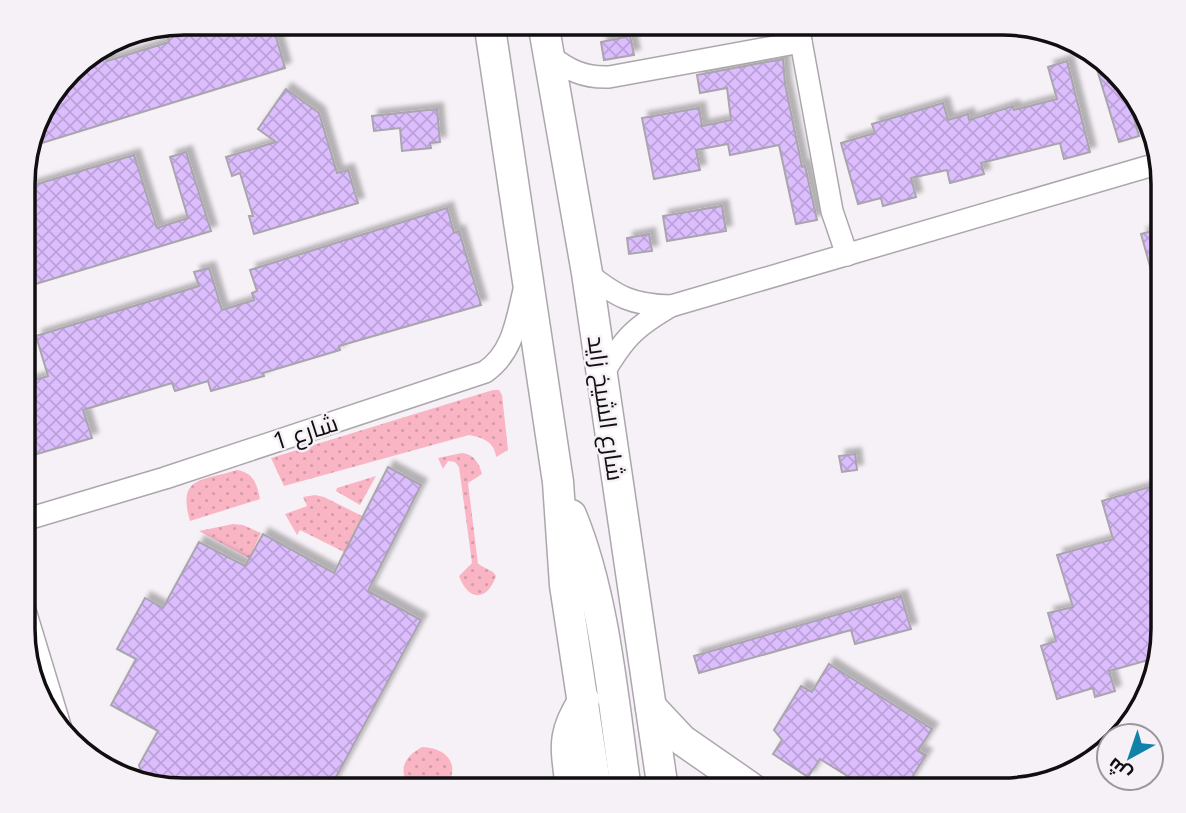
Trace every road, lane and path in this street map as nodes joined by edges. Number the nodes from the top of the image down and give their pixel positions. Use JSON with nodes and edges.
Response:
{"nodes":[{"id":1,"x":491,"y":35,"type":"edge"},
{"id":2,"x":795,"y":35,"type":"edge"},
{"id":3,"x":799,"y":35,"type":"edge"},
{"id":4,"x":546,"y":41,"type":"edge"},
{"id":5,"x":1150,"y":166,"type":"edge"},
{"id":6,"x":847,"y":255,"type":"junction"},
{"id":7,"x":587,"y":273,"type":"junction"},
{"id":8,"x":526,"y":279,"type":"junction"},
{"id":9,"x":671,"y":306,"type":"junction"},
{"id":10,"x":603,"y":374,"type":"junction"},
{"id":11,"x":558,"y":482,"type":"junction"},
{"id":12,"x":35,"y":517,"type":"edge"},
{"id":13,"x":36,"y":648,"type":"edge"},
{"id":14,"x":51,"y":696,"type":"edge"},
{"id":15,"x":584,"y":700,"type":"junction"},
{"id":16,"x":651,"y":707,"type":"junction"},
{"id":17,"x":569,"y":778,"type":"edge"},
{"id":18,"x":594,"y":778,"type":"edge"},
{"id":19,"x":624,"y":778,"type":"edge"},
{"id":20,"x":661,"y":778,"type":"edge"},
{"id":21,"x":736,"y":778,"type":"edge"}],
"edges":[{"from":1,"to":8,"type":"main road"},
{"from":2,"to":4,"type":"street"},
{"from":3,"to":6,"type":"street"},
{"from":4,"to":7,"type":"main road","name":"شارع الشيخ زايد"},
{"from":5,"to":6,"type":"street"},
{"from":6,"to":9,"type":"street"},
{"from":7,"to":9,"type":"street"},
{"from":7,"to":10,"type":"main road","name":"شارع الشيخ زايد"},
{"from":8,"to":11,"type":"main road"},
{"from":8,"to":12,"type":"street","name":"شارع 1"},
{"from":9,"to":10,"type":"street"},
{"from":10,"to":16,"type":"main road","name":"شارع الشيخ زايد"},
{"from":11,"to":15,"type":"main road"},
{"from":11,"to":19,"type":"main road"},
{"from":13,"to":14,"type":"street"},
{"from":15,"to":17,"type":"main road"},
{"from":15,"to":18,"type":"main road"},
{"from":16,"to":20,"type":"main road","name":"شارع الشيخ زايد"},
{"from":16,"to":21,"type":"main road"}]}
